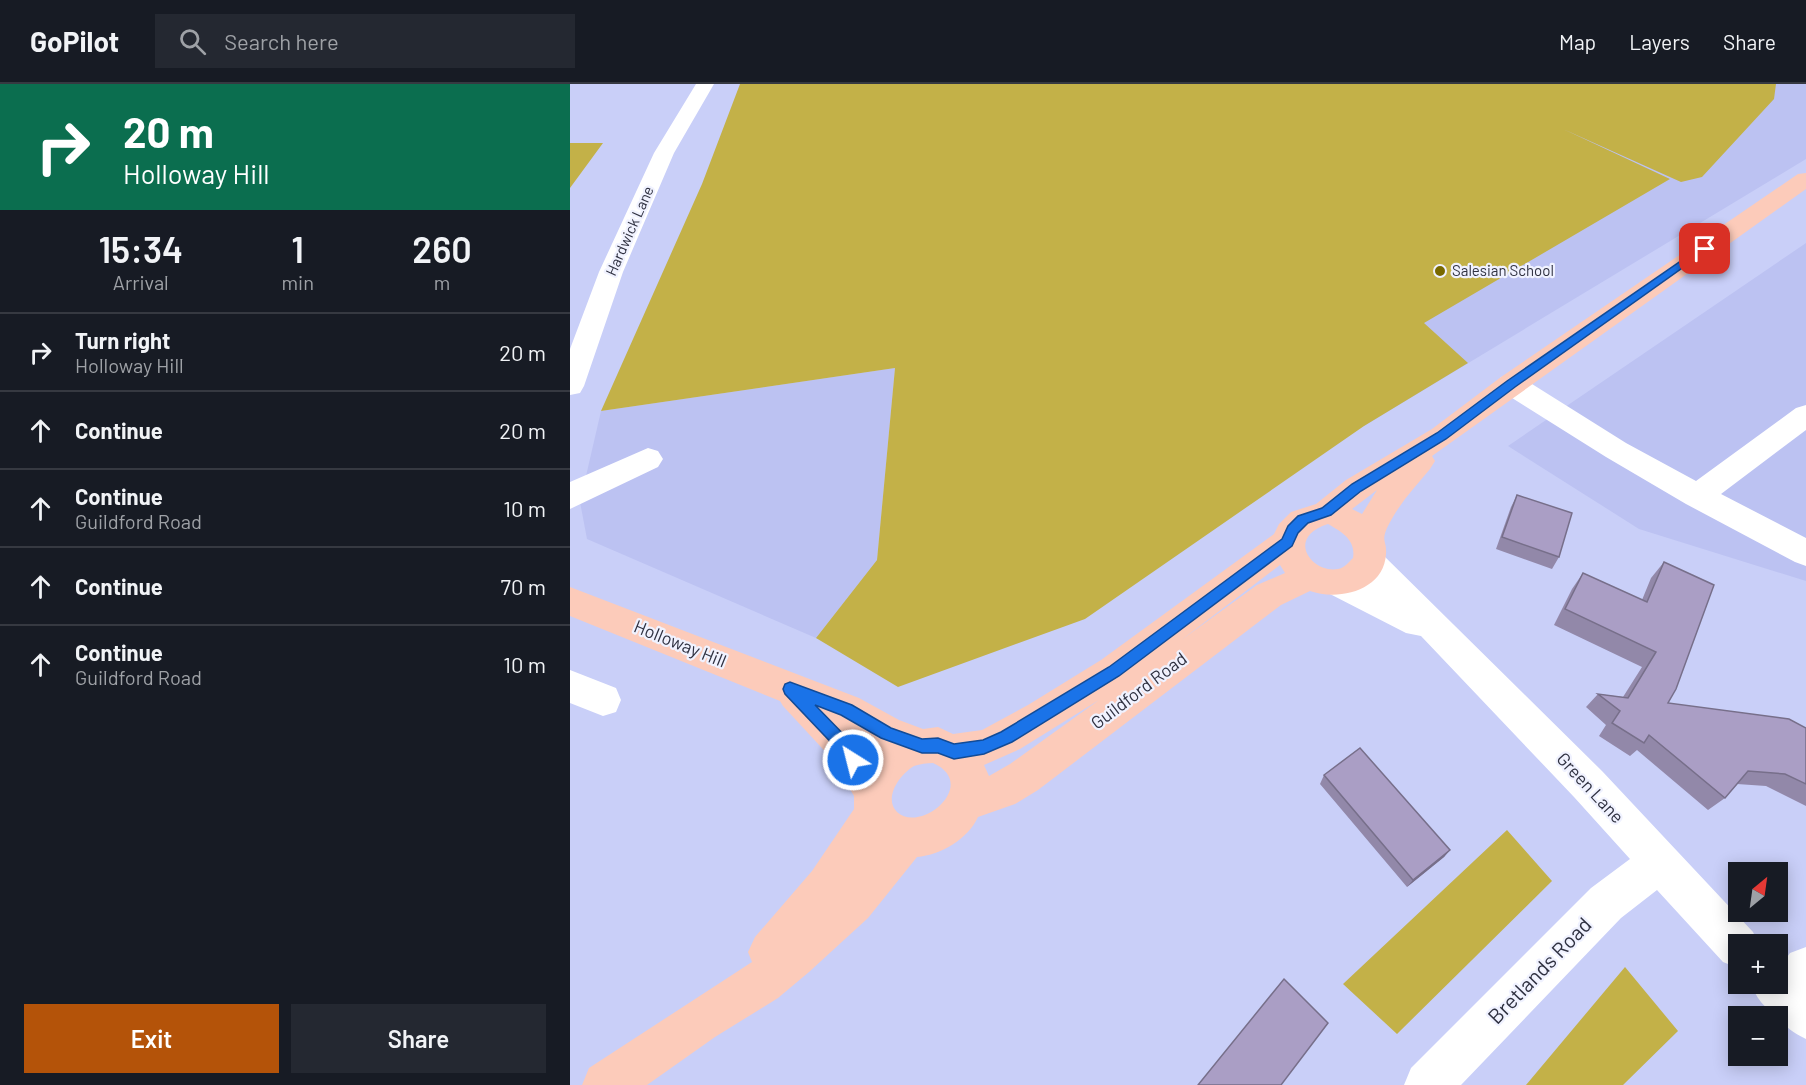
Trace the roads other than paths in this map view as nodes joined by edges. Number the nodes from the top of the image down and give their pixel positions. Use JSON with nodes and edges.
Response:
{"nodes":[{"id":1,"x":705,"y":84,"type":"edge"},
{"id":2,"x":1806,"y":179,"type":"edge"},
{"id":3,"x":1511,"y":384,"type":"junction"},
{"id":4,"x":570,"y":386,"type":"edge"},
{"id":5,"x":1806,"y":415,"type":"edge"},
{"id":6,"x":1442,"y":436,"type":"junction"},
{"id":7,"x":648,"y":459,"type":"dead end"},
{"id":8,"x":1697,"y":496,"type":"junction"},
{"id":9,"x":570,"y":497,"type":"edge"},
{"id":10,"x":1327,"y":512,"type":"junction"},
{"id":11,"x":1287,"y":542,"type":"junction"},
{"id":12,"x":1368,"y":549,"type":"junction"},
{"id":13,"x":1806,"y":554,"type":"edge"},
{"id":14,"x":1325,"y":579,"type":"junction"},
{"id":15,"x":570,"y":601,"type":"edge"},
{"id":16,"x":1438,"y":633,"type":"junction"},
{"id":17,"x":570,"y":686,"type":"edge"},
{"id":18,"x":790,"y":689,"type":"junction"},
{"id":19,"x":603,"y":699,"type":"dead end"},
{"id":20,"x":938,"y":748,"type":"junction"},
{"id":21,"x":967,"y":801,"type":"junction"},
{"id":22,"x":885,"y":814,"type":"junction"},
{"id":23,"x":1659,"y":863,"type":"junction"},
{"id":24,"x":1728,"y":936,"type":"edge"},
{"id":25,"x":606,"y":1085,"type":"edge"},
{"id":26,"x":1428,"y":1085,"type":"edge"}],
"edges":[{"from":1,"to":4,"type":"street","name":"Hardwick Lane"},
{"from":2,"to":3,"type":"main road"},
{"from":3,"to":6,"type":"main road"},
{"from":3,"to":8,"type":"street"},
{"from":5,"to":8,"type":"street"},
{"from":6,"to":10,"type":"main road"},
{"from":6,"to":12,"type":"main road"},
{"from":7,"to":9,"type":"street"},
{"from":8,"to":13,"type":"street"},
{"from":10,"to":11,"type":"main road"},
{"from":10,"to":12,"type":"main road"},
{"from":11,"to":14,"type":"main road"},
{"from":11,"to":20,"type":"main road","name":"Guildford Road"},
{"from":12,"to":14,"type":"main road"},
{"from":12,"to":16,"type":"street","name":"Green Lane"},
{"from":14,"to":16,"type":"street","name":"Green Lane"},
{"from":14,"to":21,"type":"main road","name":"Guildford Road"},
{"from":15,"to":18,"type":"main road","name":"Holloway Hill"},
{"from":16,"to":23,"type":"street","name":"Green Lane"},
{"from":17,"to":19,"type":"street"},
{"from":18,"to":20,"type":"main road","name":"Holloway Hill"},
{"from":18,"to":22,"type":"main road","name":"Holloway Hill"},
{"from":20,"to":21,"type":"main road"},
{"from":20,"to":22,"type":"main road"},
{"from":21,"to":22,"type":"main road"},
{"from":22,"to":25,"type":"main road"},
{"from":23,"to":24,"type":"street","name":"Green Lane"},
{"from":23,"to":26,"type":"street","name":"Bretlands Road"}]}
